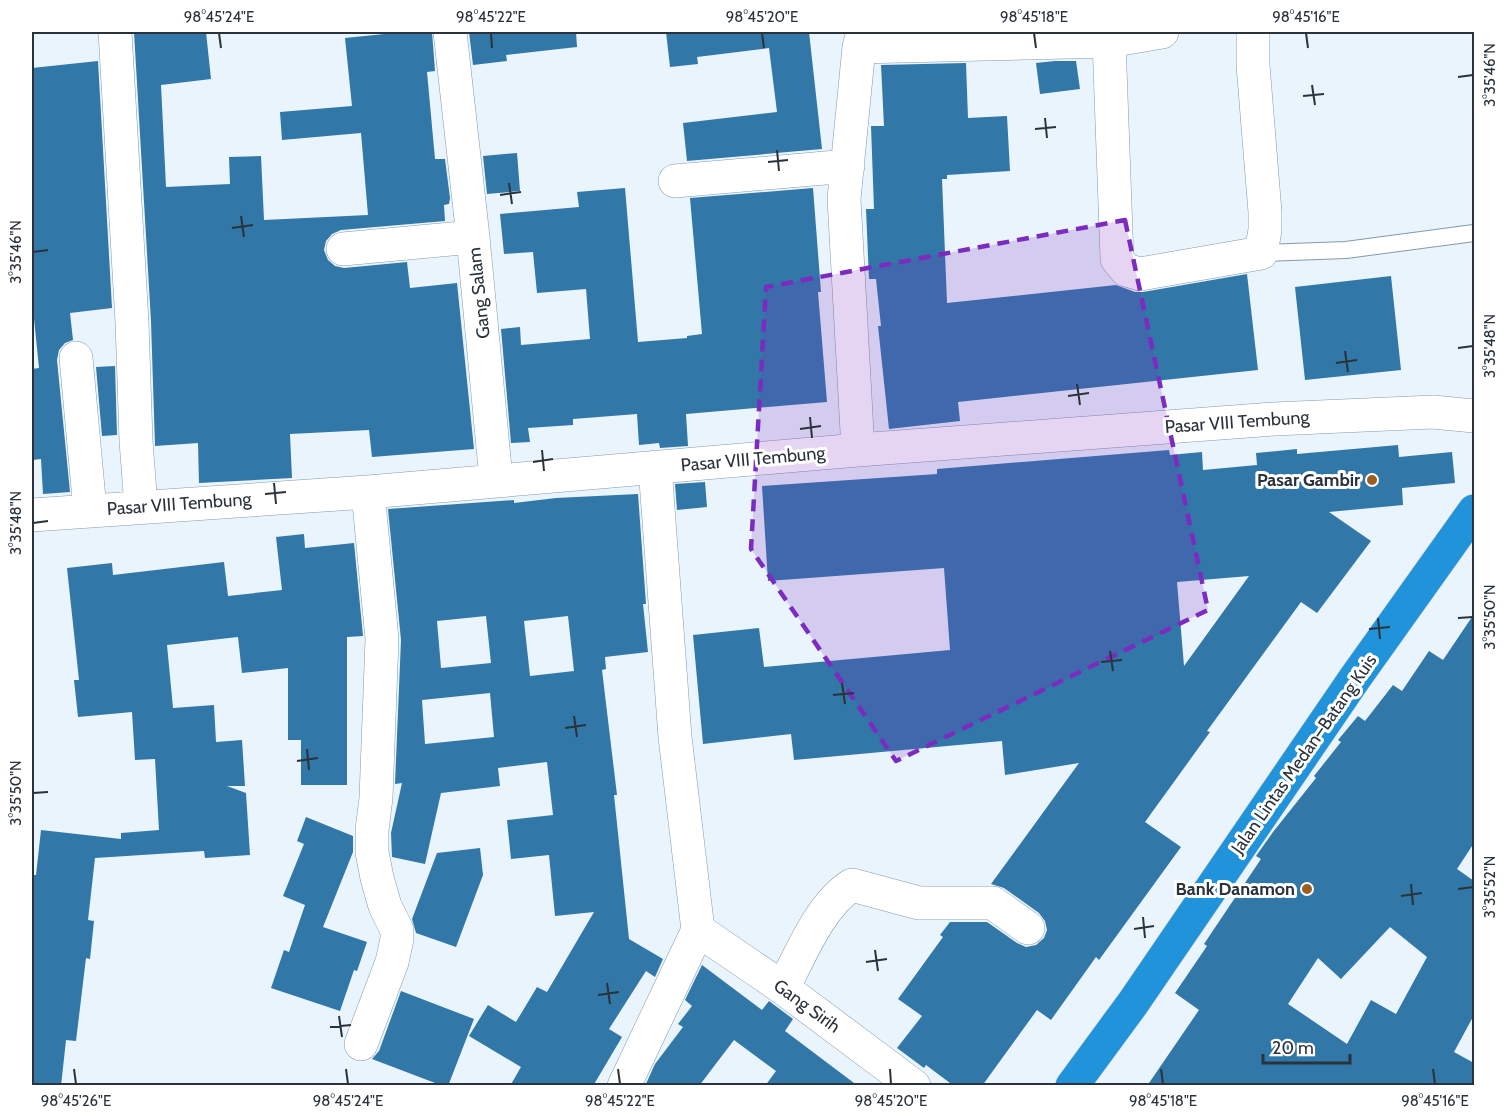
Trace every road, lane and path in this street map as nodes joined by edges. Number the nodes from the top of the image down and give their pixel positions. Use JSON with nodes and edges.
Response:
{"nodes":[{"id":1,"x":115,"y":32,"type":"edge"},
{"id":2,"x":450,"y":32,"type":"edge"},
{"id":3,"x":1162,"y":32,"type":"edge"},
{"id":4,"x":1252,"y":32,"type":"edge"},
{"id":5,"x":861,"y":39,"type":"edge"},
{"id":6,"x":1108,"y":41,"type":"junction"},
{"id":7,"x":848,"y":166,"type":"junction"},
{"id":8,"x":675,"y":181,"type":"dead end"},
{"id":9,"x":1474,"y":233,"type":"edge"},
{"id":10,"x":473,"y":237,"type":"junction"},
{"id":11,"x":343,"y":249,"type":"dead end"},
{"id":12,"x":1261,"y":253,"type":"junction"},
{"id":13,"x":76,"y":358,"type":"dead end"},
{"id":14,"x":1474,"y":416,"type":"edge"},
{"id":15,"x":858,"y":450,"type":"junction"},
{"id":16,"x":655,"y":467,"type":"junction"},
{"id":17,"x":496,"y":479,"type":"junction"},
{"id":18,"x":368,"y":492,"type":"junction"},
{"id":19,"x":141,"y":506,"type":"junction"},
{"id":20,"x":90,"y":510,"type":"junction"},
{"id":21,"x":32,"y":515,"type":"edge"},
{"id":22,"x":1472,"y":518,"type":"edge"},
{"id":23,"x":1028,"y":928,"type":"dead end"},
{"id":24,"x":698,"y":930,"type":"junction"},
{"id":25,"x":783,"y":987,"type":"junction"},
{"id":26,"x":361,"y":1044,"type":"dead end"},
{"id":27,"x":624,"y":1086,"type":"edge"},
{"id":28,"x":914,"y":1086,"type":"edge"},
{"id":29,"x":1072,"y":1086,"type":"edge"}],
"edges":[{"from":1,"to":19,"type":"street"},
{"from":2,"to":10,"type":"street"},
{"from":3,"to":6,"type":"street"},
{"from":4,"to":12,"type":"street"},
{"from":5,"to":6,"type":"street"},
{"from":5,"to":7,"type":"street"},
{"from":6,"to":12,"type":"street"},
{"from":7,"to":8,"type":"street"},
{"from":7,"to":15,"type":"street"},
{"from":9,"to":12,"type":"lane"},
{"from":10,"to":11,"type":"street","name":"Gang Salam"},
{"from":10,"to":17,"type":"street","name":"Gang Salam"},
{"from":13,"to":20,"type":"street"},
{"from":14,"to":15,"type":"street","name":"Pasar VIII Tembung"},
{"from":15,"to":16,"type":"street","name":"Pasar VIII Tembung"},
{"from":16,"to":17,"type":"street","name":"Pasar VIII Tembung"},
{"from":16,"to":24,"type":"street"},
{"from":17,"to":18,"type":"street","name":"Pasar VIII Tembung"},
{"from":18,"to":19,"type":"street","name":"Pasar VIII Tembung"},
{"from":18,"to":26,"type":"street"},
{"from":19,"to":20,"type":"street","name":"Pasar VIII Tembung"},
{"from":20,"to":21,"type":"street","name":"Pasar VIII Tembung"},
{"from":22,"to":29,"type":"highway","name":"Jalan Lintas Medan–Batang Kuis"},
{"from":23,"to":25,"type":"street"},
{"from":24,"to":25,"type":"street","name":"Gang Sirih"},
{"from":24,"to":27,"type":"street"},
{"from":25,"to":28,"type":"street","name":"Gang Sirih"}]}
